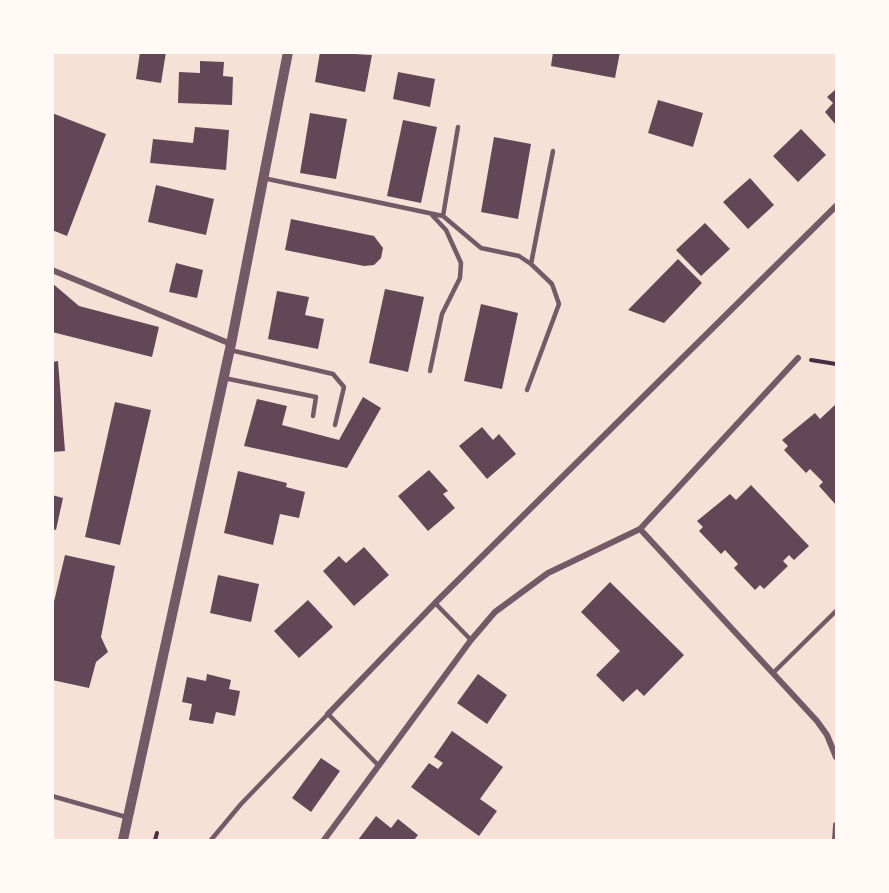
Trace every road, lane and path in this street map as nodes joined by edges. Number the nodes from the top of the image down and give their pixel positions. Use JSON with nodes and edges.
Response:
{"nodes":[{"id":1,"x":288,"y":52,"type":"edge"},
{"id":2,"x":458,"y":127,"type":"dead end"},
{"id":3,"x":554,"y":151,"type":"dead end"},
{"id":4,"x":263,"y":178,"type":"junction"},
{"id":5,"x":837,"y":206,"type":"edge"},
{"id":6,"x":431,"y":214,"type":"junction"},
{"id":7,"x":443,"y":216,"type":"junction"},
{"id":8,"x":531,"y":264,"type":"junction"},
{"id":9,"x":52,"y":270,"type":"edge"},
{"id":10,"x":230,"y":347,"type":"junction"},
{"id":11,"x":798,"y":358,"type":"joint"},
{"id":12,"x":837,"y":364,"type":"edge"},
{"id":13,"x":430,"y":371,"type":"dead end"},
{"id":14,"x":224,"y":378,"type":"junction"},
{"id":15,"x":527,"y":390,"type":"dead end"},
{"id":16,"x":313,"y":416,"type":"dead end"},
{"id":17,"x":335,"y":425,"type":"dead end"},
{"id":18,"x":640,"y":528,"type":"junction"},
{"id":19,"x":435,"y":603,"type":"junction"},
{"id":20,"x":837,"y":611,"type":"edge"},
{"id":21,"x":471,"y":640,"type":"junction"},
{"id":22,"x":773,"y":673,"type":"junction"},
{"id":23,"x":328,"y":714,"type":"junction"},
{"id":24,"x":837,"y":757,"type":"edge"},
{"id":25,"x":379,"y":766,"type":"junction"},
{"id":26,"x":52,"y":796,"type":"edge"},
{"id":27,"x":129,"y":818,"type":"junction"},
{"id":28,"x":837,"y":825,"type":"edge"},
{"id":29,"x":157,"y":833,"type":"dead end"},
{"id":30,"x":123,"y":840,"type":"edge"},
{"id":31,"x":155,"y":840,"type":"edge"},
{"id":32,"x":211,"y":840,"type":"edge"},
{"id":33,"x":324,"y":840,"type":"edge"},
{"id":34,"x":835,"y":840,"type":"edge"}],
"edges":[{"from":1,"to":4,"type":"street"},
{"from":2,"to":7,"type":"lane"},
{"from":3,"to":8,"type":"lane"},
{"from":4,"to":6,"type":"lane"},
{"from":4,"to":10,"type":"street"},
{"from":5,"to":19,"type":"street"},
{"from":6,"to":7,"type":"lane"},
{"from":6,"to":13,"type":"lane"},
{"from":7,"to":8,"type":"lane"},
{"from":8,"to":15,"type":"lane"},
{"from":9,"to":10,"type":"street"},
{"from":10,"to":14,"type":"street"},
{"from":10,"to":17,"type":"lane"},
{"from":11,"to":12,"type":"path"},
{"from":11,"to":18,"type":"street"},
{"from":14,"to":16,"type":"lane"},
{"from":14,"to":27,"type":"street"},
{"from":18,"to":21,"type":"street"},
{"from":18,"to":22,"type":"street"},
{"from":19,"to":21,"type":"lane"},
{"from":19,"to":23,"type":"street"},
{"from":20,"to":22,"type":"lane"},
{"from":21,"to":25,"type":"street"},
{"from":22,"to":24,"type":"street"},
{"from":23,"to":25,"type":"lane"},
{"from":23,"to":32,"type":"lane"},
{"from":25,"to":33,"type":"street"},
{"from":26,"to":27,"type":"lane"},
{"from":27,"to":30,"type":"street"},
{"from":28,"to":34,"type":"street"},
{"from":29,"to":31,"type":"path"}]}
